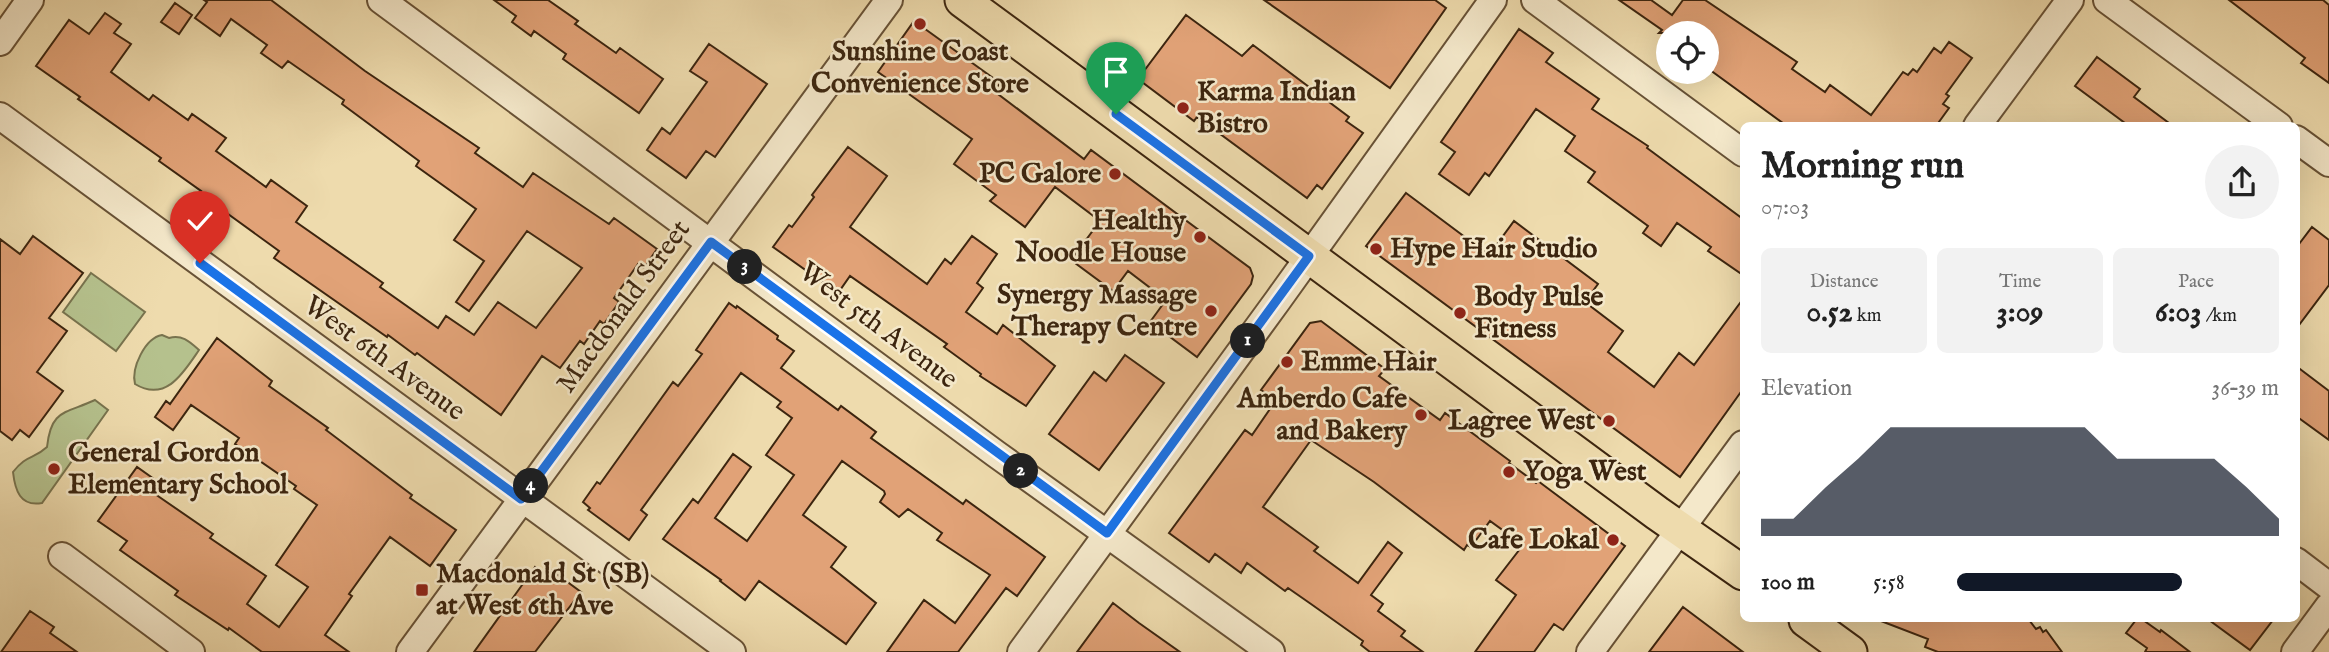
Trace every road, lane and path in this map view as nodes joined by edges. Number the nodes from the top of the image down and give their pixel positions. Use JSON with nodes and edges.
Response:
{"nodes":[{"id":1,"x":30,"y":0,"type":"edge"},
{"id":2,"x":381,"y":0,"type":"edge"},
{"id":3,"x":889,"y":0,"type":"edge"},
{"id":4,"x":962,"y":0,"type":"edge"},
{"id":5,"x":1493,"y":0,"type":"edge"},
{"id":6,"x":1535,"y":0,"type":"edge"},
{"id":7,"x":2070,"y":0,"type":"edge"},
{"id":8,"x":2107,"y":0,"type":"edge"},
{"id":9,"x":0,"y":42,"type":"edge"},
{"id":10,"x":0,"y":116,"type":"edge"},
{"id":11,"x":1980,"y":122,"type":"edge"},
{"id":12,"x":2274,"y":122,"type":"edge"},
{"id":13,"x":2300,"y":142,"type":"edge"},
{"id":14,"x":1740,"y":151,"type":"edge"},
{"id":15,"x":2329,"y":163,"type":"edge"},
{"id":16,"x":711,"y":242,"type":"junction"},
{"id":17,"x":1309,"y":256,"type":"junction"},
{"id":18,"x":1740,"y":448,"type":"edge"},
{"id":19,"x":521,"y":499,"type":"junction"},
{"id":20,"x":1681,"y":529,"type":"junction"},
{"id":21,"x":1107,"y":533,"type":"junction"},
{"id":22,"x":62,"y":556,"type":"dead end"},
{"id":23,"x":2300,"y":564,"type":"edge"},
{"id":24,"x":1740,"y":571,"type":"edge"},
{"id":25,"x":2329,"y":586,"type":"edge"},
{"id":26,"x":2329,"y":606,"type":"edge"},
{"id":27,"x":1809,"y":622,"type":"edge"},
{"id":28,"x":191,"y":652,"type":"edge"},
{"id":29,"x":410,"y":652,"type":"edge"},
{"id":30,"x":732,"y":652,"type":"edge"},
{"id":31,"x":1021,"y":652,"type":"edge"},
{"id":32,"x":1271,"y":652,"type":"edge"},
{"id":33,"x":1590,"y":652,"type":"edge"},
{"id":34,"x":1850,"y":652,"type":"edge"},
{"id":35,"x":2295,"y":652,"type":"edge"}],
"edges":[{"from":1,"to":9,"type":"street"},
{"from":2,"to":16,"type":"street","name":"West 5th Avenue"},
{"from":3,"to":16,"type":"street","name":"Macdonald Street"},
{"from":4,"to":17,"type":"main road"},
{"from":5,"to":17,"type":"street"},
{"from":6,"to":14,"type":"street"},
{"from":7,"to":11,"type":"street"},
{"from":8,"to":12,"type":"street"},
{"from":10,"to":19,"type":"street","name":"West 6th Avenue"},
{"from":13,"to":15,"type":"street"},
{"from":16,"to":19,"type":"street","name":"Macdonald Street"},
{"from":16,"to":21,"type":"street","name":"West 5th Avenue"},
{"from":17,"to":20,"type":"main road"},
{"from":17,"to":21,"type":"street"},
{"from":18,"to":20,"type":"street"},
{"from":19,"to":29,"type":"street","name":"Macdonald Street"},
{"from":19,"to":30,"type":"street","name":"West 6th Avenue"},
{"from":20,"to":24,"type":"main road"},
{"from":20,"to":33,"type":"street"},
{"from":21,"to":31,"type":"street"},
{"from":21,"to":32,"type":"street","name":"West 5th Avenue"},
{"from":22,"to":28,"type":"street"},
{"from":23,"to":25,"type":"street"},
{"from":26,"to":35,"type":"street"},
{"from":27,"to":34,"type":"main road"}]}
